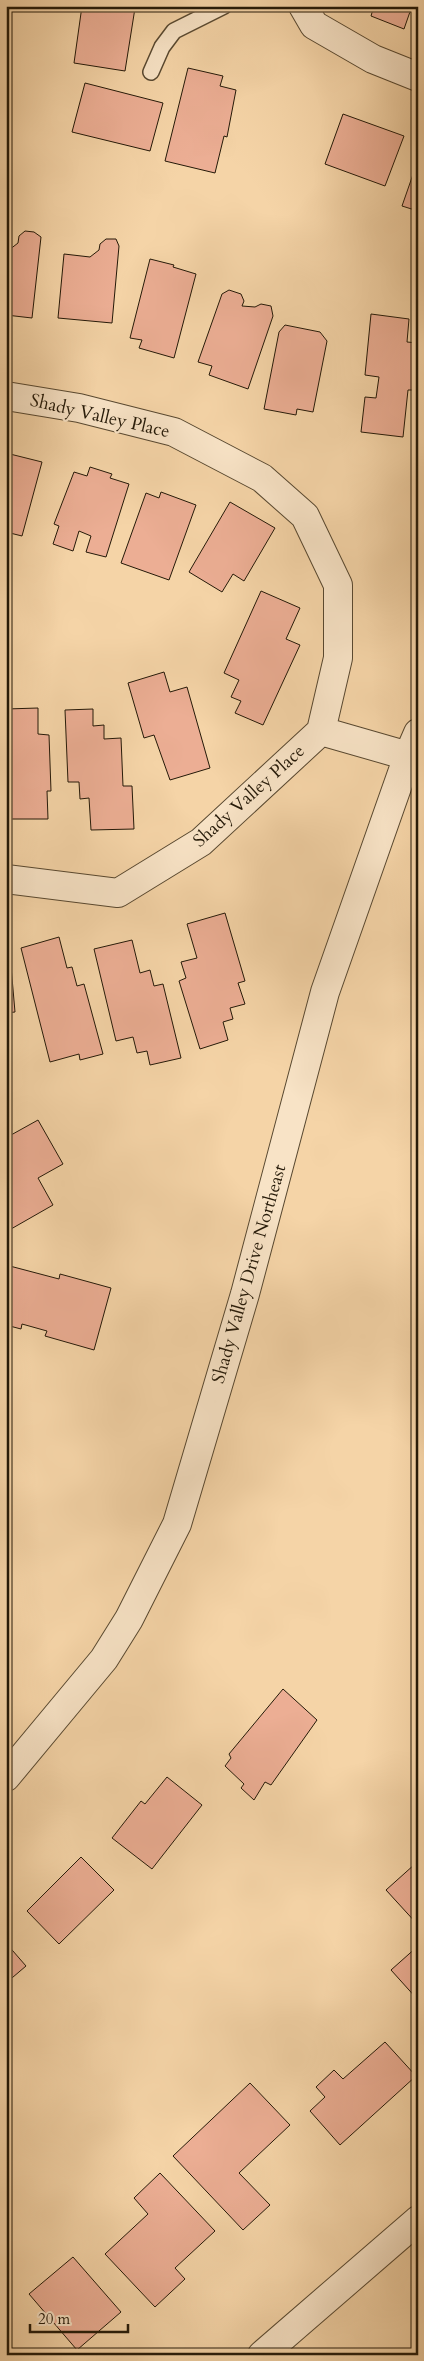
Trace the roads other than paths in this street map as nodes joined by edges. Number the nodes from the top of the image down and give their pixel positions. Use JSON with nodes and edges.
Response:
{"nodes":[{"id":1,"x":224,"y":6,"type":"edge"},
{"id":2,"x":303,"y":6,"type":"edge"},
{"id":3,"x":151,"y":72,"type":"dead end"},
{"id":4,"x":418,"y":77,"type":"edge"},
{"id":5,"x":6,"y":396,"type":"edge"},
{"id":6,"x":321,"y":731,"type":"junction"},
{"id":7,"x":413,"y":745,"type":"edge"},
{"id":8,"x":6,"y":879,"type":"edge"},
{"id":9,"x":8,"y":1772,"type":"edge"},
{"id":10,"x":418,"y":2220,"type":"edge"},
{"id":11,"x":262,"y":2355,"type":"edge"}],
"edges":[{"from":1,"to":3,"type":"lane"},
{"from":2,"to":4,"type":"street"},
{"from":5,"to":6,"type":"street","name":"Shady Valley Place"},
{"from":6,"to":7,"type":"street","name":"Shady Valley Place"},
{"from":6,"to":8,"type":"street","name":"Shady Valley Place"},
{"from":7,"to":9,"type":"street","name":"Shady Valley Drive Northeast"},
{"from":10,"to":11,"type":"street"}]}
